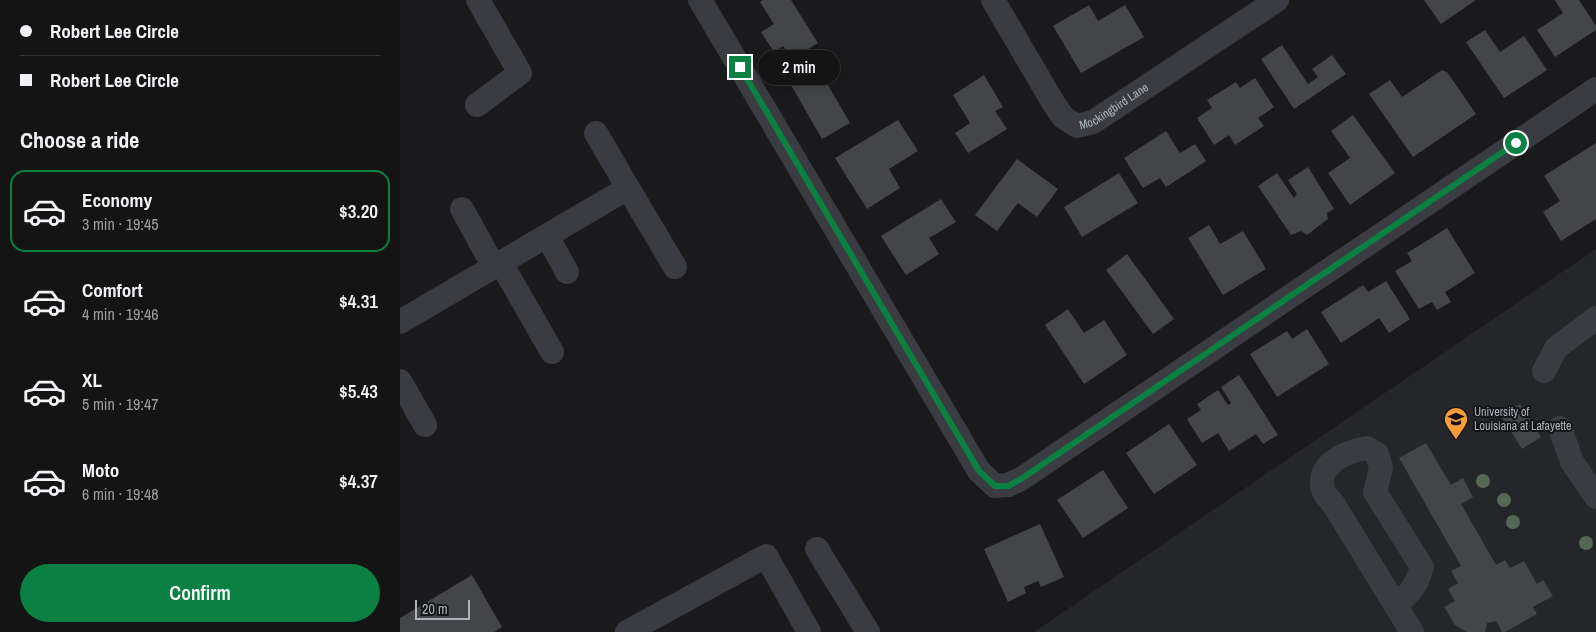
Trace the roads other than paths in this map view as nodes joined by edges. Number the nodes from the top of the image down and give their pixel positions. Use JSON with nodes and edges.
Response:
{"nodes":[{"id":1,"x":478,"y":0,"type":"edge"},
{"id":2,"x":700,"y":0,"type":"edge"},
{"id":3,"x":993,"y":0,"type":"edge"},
{"id":4,"x":1277,"y":0,"type":"edge"},
{"id":5,"x":1596,"y":89,"type":"edge"},
{"id":6,"x":477,"y":105,"type":"dead end"},
{"id":7,"x":596,"y":133,"type":"dead end"},
{"id":8,"x":628,"y":188,"type":"junction"},
{"id":9,"x":462,"y":209,"type":"dead end"},
{"id":10,"x":547,"y":236,"type":"junction"},
{"id":11,"x":497,"y":265,"type":"junction"},
{"id":12,"x":675,"y":267,"type":"dead end"},
{"id":13,"x":568,"y":272,"type":"dead end"},
{"id":14,"x":1596,"y":318,"type":"edge"},
{"id":15,"x":400,"y":322,"type":"edge"},
{"id":16,"x":552,"y":352,"type":"dead end"},
{"id":17,"x":1544,"y":371,"type":"dead end"},
{"id":18,"x":400,"y":382,"type":"edge"},
{"id":19,"x":425,"y":424,"type":"dead end"},
{"id":20,"x":1560,"y":428,"type":"dead end"},
{"id":21,"x":1596,"y":497,"type":"edge"},
{"id":22,"x":817,"y":549,"type":"dead end"},
{"id":23,"x":1395,"y":605,"type":"junction"},
{"id":24,"x":627,"y":632,"type":"edge"},
{"id":25,"x":809,"y":632,"type":"edge"},
{"id":26,"x":868,"y":632,"type":"edge"},
{"id":27,"x":1412,"y":632,"type":"edge"}],
"edges":[{"from":1,"to":6,"type":"street"},
{"from":2,"to":5,"type":"street"},
{"from":3,"to":4,"type":"street","name":"Mockingbird Lane"},
{"from":7,"to":8,"type":"street"},
{"from":8,"to":10,"type":"street"},
{"from":8,"to":12,"type":"street"},
{"from":9,"to":11,"type":"street"},
{"from":10,"to":11,"type":"street"},
{"from":10,"to":13,"type":"street"},
{"from":11,"to":15,"type":"street"},
{"from":11,"to":16,"type":"street"},
{"from":14,"to":17,"type":"street"},
{"from":18,"to":19,"type":"street"},
{"from":20,"to":21,"type":"street"},
{"from":22,"to":26,"type":"street"},
{"from":23,"to":23,"type":"street"},
{"from":23,"to":27,"type":"street"},
{"from":24,"to":25,"type":"street"}]}
